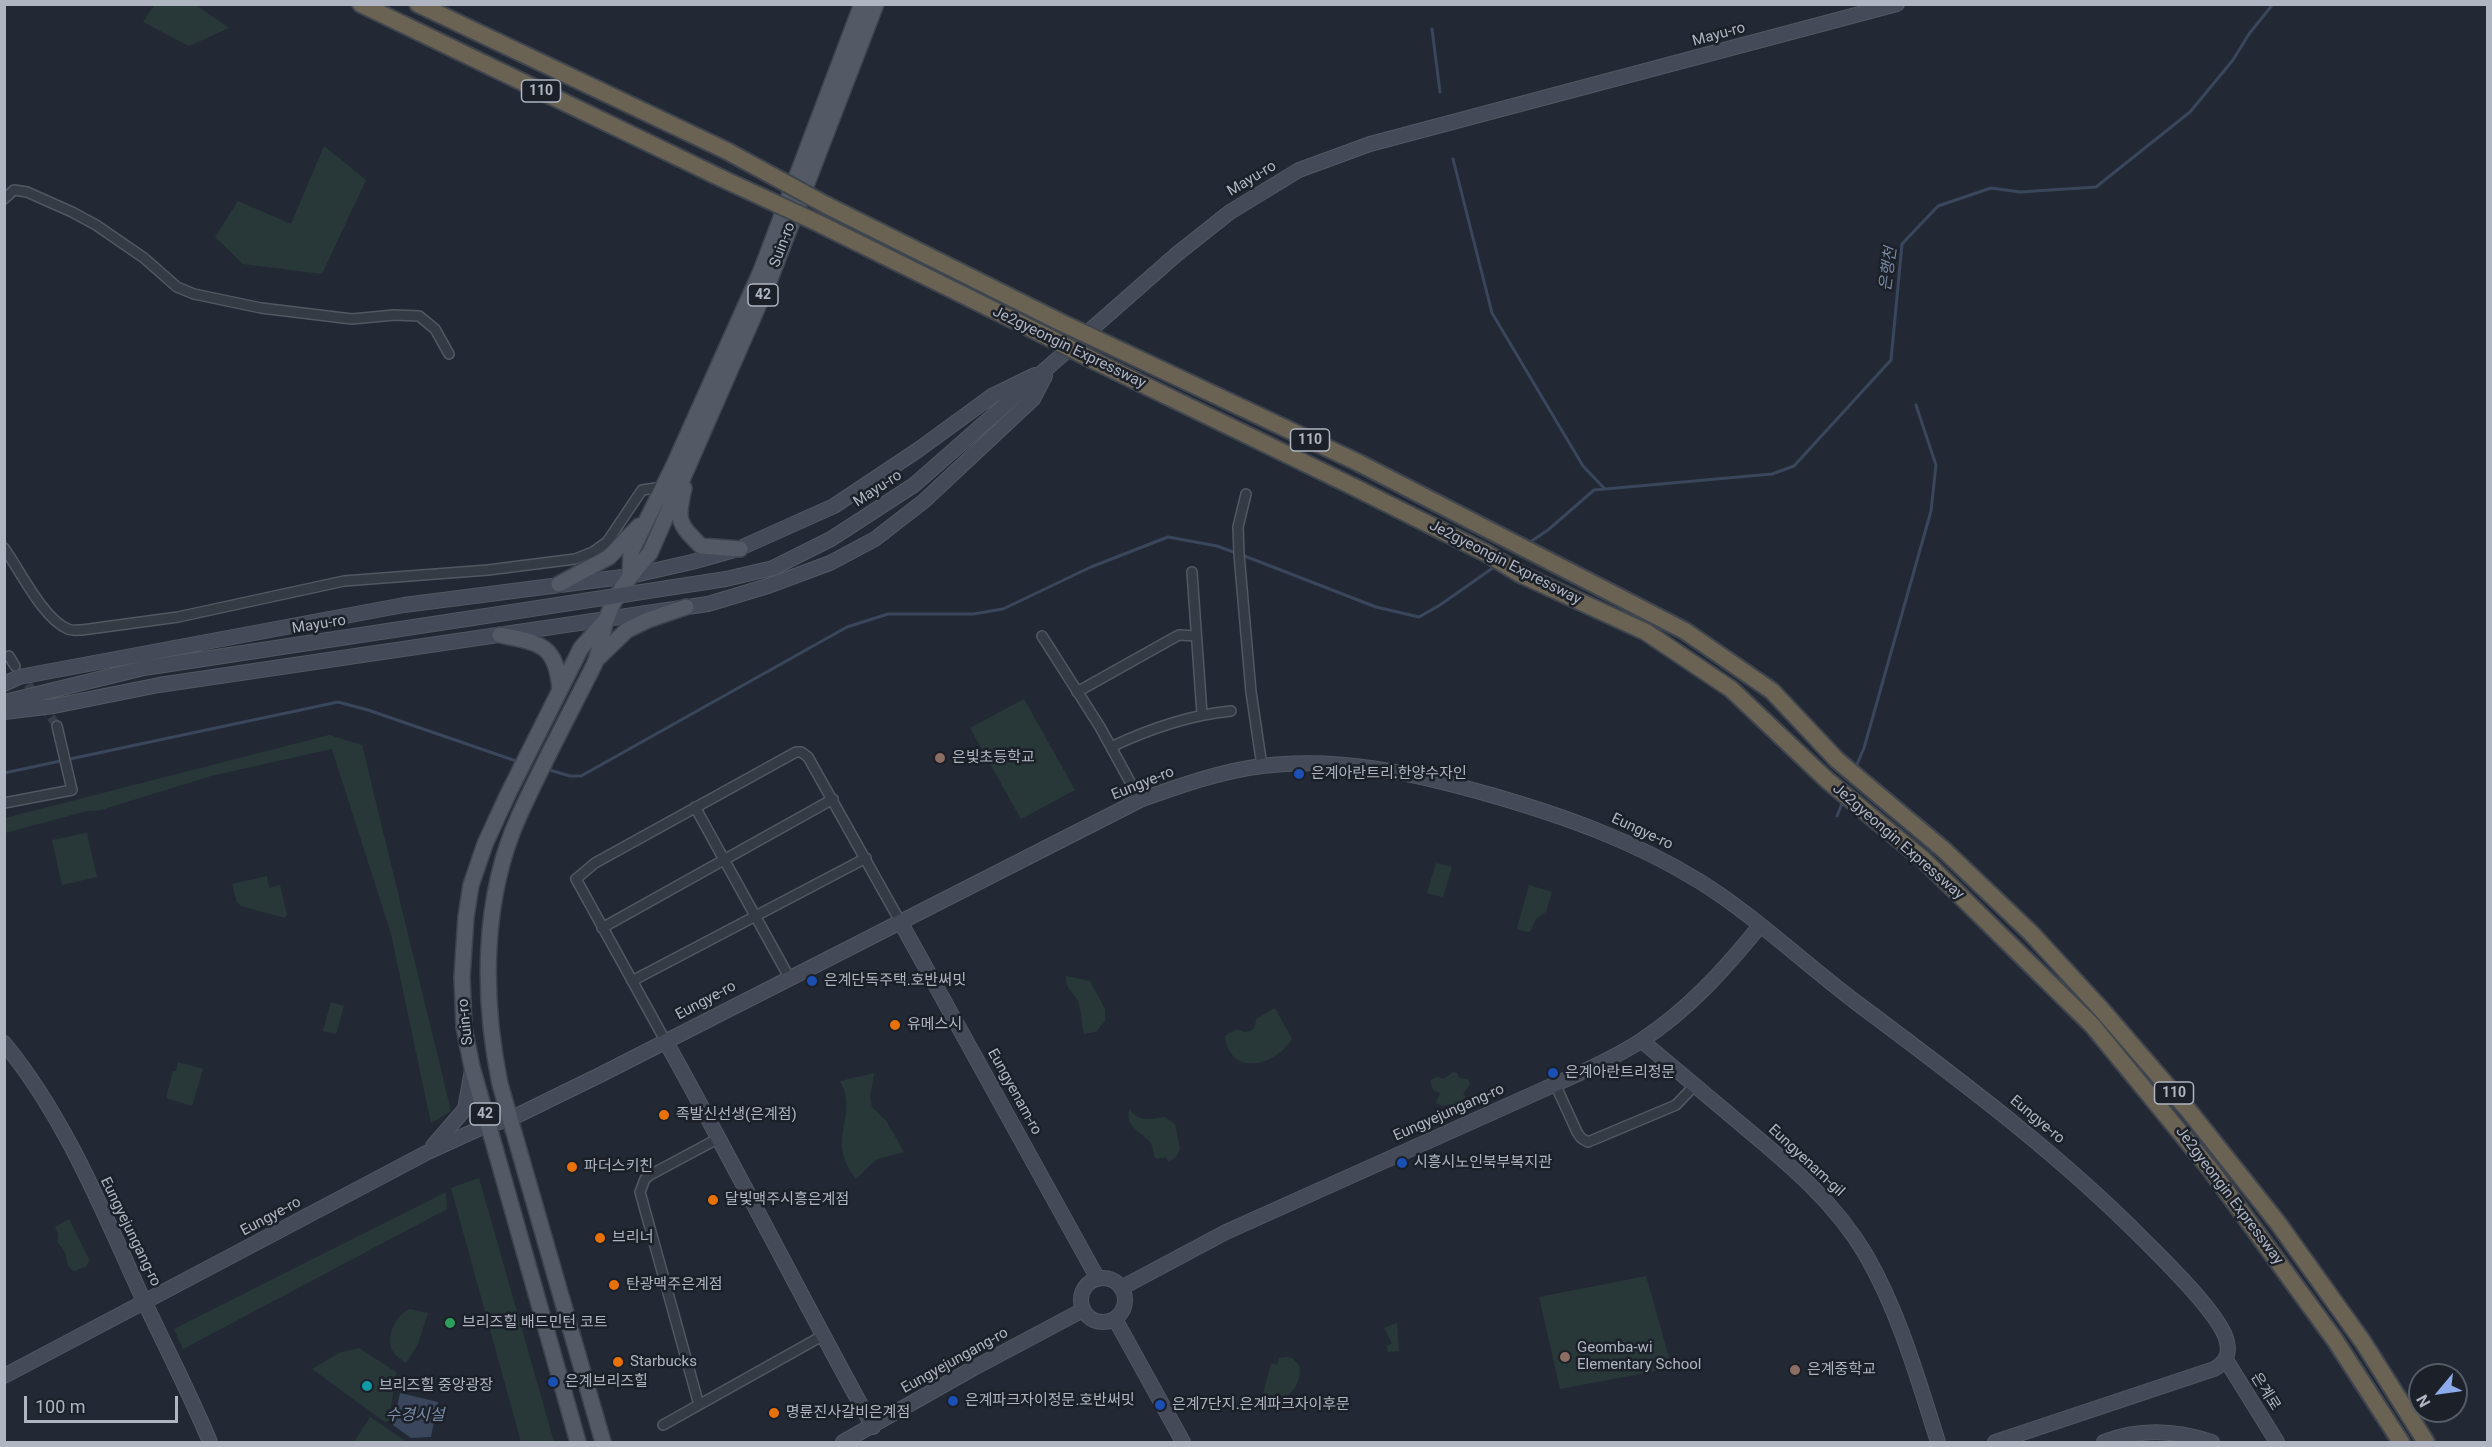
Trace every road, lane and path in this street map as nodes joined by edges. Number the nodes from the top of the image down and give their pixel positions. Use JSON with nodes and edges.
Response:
{"nodes":[{"id":1,"x":362,"y":4,"type":"edge"},
{"id":2,"x":418,"y":4,"type":"edge"},
{"id":3,"x":862,"y":4,"type":"edge"},
{"id":4,"x":876,"y":4,"type":"edge"},
{"id":5,"x":1897,"y":4,"type":"edge"},
{"id":6,"x":4,"y":200,"type":"edge"},
{"id":7,"x":449,"y":354,"type":"dead end"},
{"id":8,"x":1049,"y":368,"type":"junction"},
{"id":9,"x":694,"y":450,"type":"junction"},
{"id":10,"x":663,"y":487,"type":"junction"},
{"id":11,"x":1246,"y":494,"type":"dead end"},
{"id":12,"x":649,"y":515,"type":"junction"},
{"id":13,"x":4,"y":548,"type":"edge"},
{"id":14,"x":740,"y":549,"type":"junction"},
{"id":15,"x":1192,"y":572,"type":"dead end"},
{"id":16,"x":630,"y":576,"type":"junction"},
{"id":17,"x":559,"y":584,"type":"junction"},
{"id":18,"x":686,"y":607,"type":"junction"},
{"id":19,"x":606,"y":620,"type":"junction"},
{"id":20,"x":500,"y":635,"type":"junction"},
{"id":21,"x":1042,"y":636,"type":"dead end"},
{"id":22,"x":1196,"y":636,"type":"junction"},
{"id":23,"x":9,"y":656,"type":"dead end"},
{"id":24,"x":597,"y":659,"type":"junction"},
{"id":25,"x":15,"y":666,"type":"tunnel mouth"},
{"id":26,"x":4,"y":684,"type":"edge"},
{"id":27,"x":560,"y":690,"type":"junction"},
{"id":28,"x":1077,"y":692,"type":"junction"},
{"id":29,"x":4,"y":702,"type":"edge"},
{"id":30,"x":1231,"y":711,"type":"dead end"},
{"id":31,"x":4,"y":712,"type":"edge"},
{"id":32,"x":1202,"y":714,"type":"junction"},
{"id":33,"x":57,"y":726,"type":"tunnel mouth"},
{"id":34,"x":1111,"y":747,"type":"junction"},
{"id":35,"x":1262,"y":766,"type":"junction"},
{"id":36,"x":833,"y":799,"type":"junction"},
{"id":37,"x":1140,"y":800,"type":"junction"},
{"id":38,"x":4,"y":803,"type":"edge"},
{"id":39,"x":695,"y":807,"type":"junction"},
{"id":40,"x":867,"y":858,"type":"junction"},
{"id":41,"x":725,"y":860,"type":"junction"},
{"id":42,"x":755,"y":915,"type":"junction"},
{"id":43,"x":901,"y":923,"type":"junction"},
{"id":44,"x":1759,"y":927,"type":"junction"},
{"id":45,"x":602,"y":928,"type":"junction"},
{"id":46,"x":789,"y":977,"type":"junction"},
{"id":47,"x":632,"y":981,"type":"junction"},
{"id":48,"x":1642,"y":1041,"type":"junction"},
{"id":49,"x":666,"y":1042,"type":"junction"},
{"id":50,"x":4,"y":1043,"type":"edge"},
{"id":51,"x":472,"y":1068,"type":"junction"},
{"id":52,"x":1555,"y":1084,"type":"junction"},
{"id":53,"x":1695,"y":1085,"type":"junction"},
{"id":54,"x":508,"y":1120,"type":"junction"},
{"id":55,"x":488,"y":1125,"type":"junction"},
{"id":56,"x":720,"y":1138,"type":"junction"},
{"id":57,"x":428,"y":1152,"type":"junction"},
{"id":58,"x":1098,"y":1278,"type":"junction"},
{"id":59,"x":1121,"y":1288,"type":"junction"},
{"id":60,"x":145,"y":1303,"type":"junction"},
{"id":61,"x":1083,"y":1310,"type":"junction"},
{"id":62,"x":1115,"y":1318,"type":"junction"},
{"id":63,"x":822,"y":1336,"type":"junction"},
{"id":64,"x":2226,"y":1360,"type":"junction"},
{"id":65,"x":4,"y":1377,"type":"edge"},
{"id":66,"x":699,"y":1405,"type":"junction"},
{"id":67,"x":663,"y":1425,"type":"dead end"},
{"id":68,"x":873,"y":1427,"type":"junction"},
{"id":69,"x":210,"y":1443,"type":"edge"},
{"id":70,"x":578,"y":1443,"type":"edge"},
{"id":71,"x":603,"y":1443,"type":"edge"},
{"id":72,"x":843,"y":1443,"type":"edge"},
{"id":73,"x":1184,"y":1443,"type":"edge"},
{"id":74,"x":1938,"y":1443,"type":"edge"},
{"id":75,"x":1995,"y":1443,"type":"edge"},
{"id":76,"x":2104,"y":1443,"type":"edge"},
{"id":77,"x":2212,"y":1443,"type":"edge"},
{"id":78,"x":2277,"y":1443,"type":"edge"},
{"id":79,"x":2401,"y":1443,"type":"edge"},
{"id":80,"x":2426,"y":1443,"type":"edge"}],
"edges":[{"from":1,"to":79,"type":"highway","name":"Je2gyeongin Expressway","number":"110","bridge":true},
{"from":2,"to":80,"type":"highway","name":"Je2gyeongin Expressway","number":"110","bridge":true},
{"from":3,"to":10,"type":"main road","name":"Suin-ro","number":"42"},
{"from":4,"to":9,"type":"main road","name":"Suin-ro","number":"42"},
{"from":5,"to":8,"type":"street","name":"Mayu-ro"},
{"from":6,"to":7,"type":"street"},
{"from":8,"to":14,"type":"street"},
{"from":8,"to":18,"type":"street"},
{"from":8,"to":29,"type":"street","name":"Mayu-ro","bridge":true},
{"from":9,"to":14,"type":"main road"},
{"from":9,"to":16,"type":"main road","name":"Suin-ro","number":"42"},
{"from":10,"to":12,"type":"main road","name":"Suin-ro","number":"42"},
{"from":10,"to":13,"type":"street"},
{"from":11,"to":35,"type":"street"},
{"from":12,"to":16,"type":"main road","name":"Suin-ro","number":"42"},
{"from":12,"to":17,"type":"main road"},
{"from":14,"to":16,"type":"street"},
{"from":15,"to":22,"type":"street"},
{"from":16,"to":17,"type":"street"},
{"from":16,"to":19,"type":"main road","name":"Suin-ro","number":"42"},
{"from":17,"to":26,"type":"street"},
{"from":18,"to":19,"type":"street"},
{"from":18,"to":24,"type":"main road"},
{"from":19,"to":20,"type":"street"},
{"from":19,"to":24,"type":"main road","name":"Suin-ro","number":"42"},
{"from":19,"to":27,"type":"main road","name":"Suin-ro","number":"42"},
{"from":20,"to":27,"type":"main road"},
{"from":20,"to":31,"type":"street"},
{"from":21,"to":28,"type":"street"},
{"from":22,"to":28,"type":"street"},
{"from":22,"to":32,"type":"street"},
{"from":23,"to":25,"type":"street"},
{"from":24,"to":54,"type":"main road","name":"Suin-ro","number":"42"},
{"from":27,"to":51,"type":"main road","name":"Suin-ro","number":"42"},
{"from":28,"to":34,"type":"street"},
{"from":30,"to":32,"type":"street"},
{"from":32,"to":34,"type":"street"},
{"from":33,"to":38,"type":"street"},
{"from":34,"to":37,"type":"street"},
{"from":35,"to":37,"type":"street","name":"Eungye-ro"},
{"from":35,"to":44,"type":"street","name":"Eungye-ro"},
{"from":36,"to":39,"type":"street"},
{"from":36,"to":40,"type":"street"},
{"from":36,"to":41,"type":"street"},
{"from":37,"to":43,"type":"street","name":"Eungye-ro"},
{"from":39,"to":41,"type":"street"},
{"from":39,"to":45,"type":"street"},
{"from":40,"to":42,"type":"street"},
{"from":40,"to":43,"type":"street"},
{"from":41,"to":42,"type":"street"},
{"from":41,"to":45,"type":"street"},
{"from":42,"to":46,"type":"street"},
{"from":42,"to":47,"type":"street"},
{"from":43,"to":46,"type":"street","name":"Eungye-ro"},
{"from":43,"to":58,"type":"street","name":"Eungyenam-ro"},
{"from":44,"to":48,"type":"street","name":"Eungyejungang-ro"},
{"from":44,"to":64,"type":"street","name":"Eungye-ro"},
{"from":45,"to":47,"type":"street"},
{"from":46,"to":49,"type":"street","name":"Eungye-ro"},
{"from":47,"to":49,"type":"street"},
{"from":48,"to":52,"type":"street","name":"Eungyejungang-ro"},
{"from":48,"to":53,"type":"street","name":"Eungyenam-gil"},
{"from":49,"to":54,"type":"street","name":"Eungye-ro"},
{"from":49,"to":56,"type":"street"},
{"from":50,"to":60,"type":"street","name":"Eungyejungang-ro"},
{"from":51,"to":55,"type":"main road","name":"Suin-ro","number":"42"},
{"from":51,"to":57,"type":"street"},
{"from":52,"to":53,"type":"street"},
{"from":52,"to":59,"type":"street","name":"Eungyejungang-ro"},
{"from":53,"to":74,"type":"street","name":"Eungyenam-gil"},
{"from":54,"to":55,"type":"street","name":"Eungye-ro"},
{"from":54,"to":71,"type":"main road","name":"Suin-ro","number":"42"},
{"from":55,"to":57,"type":"street","name":"Eungye-ro"},
{"from":55,"to":70,"type":"main road","name":"Suin-ro","number":"42"},
{"from":56,"to":63,"type":"street"},
{"from":56,"to":66,"type":"street"},
{"from":57,"to":60,"type":"street","name":"Eungye-ro"},
{"from":58,"to":59,"type":"street"},
{"from":58,"to":61,"type":"street"},
{"from":59,"to":62,"type":"street"},
{"from":60,"to":65,"type":"street","name":"Eungye-ro"},
{"from":60,"to":69,"type":"street","name":"Eungyejungang-ro"},
{"from":61,"to":62,"type":"street"},
{"from":61,"to":68,"type":"street","name":"Eungyejungang-ro"},
{"from":62,"to":73,"type":"street"},
{"from":63,"to":66,"type":"street"},
{"from":63,"to":68,"type":"street"},
{"from":64,"to":75,"type":"street"},
{"from":64,"to":78,"type":"street","name":"은계로"},
{"from":66,"to":67,"type":"street"},
{"from":68,"to":72,"type":"street","name":"Eungyejungang-ro"},
{"from":76,"to":77,"type":"street"}]}
